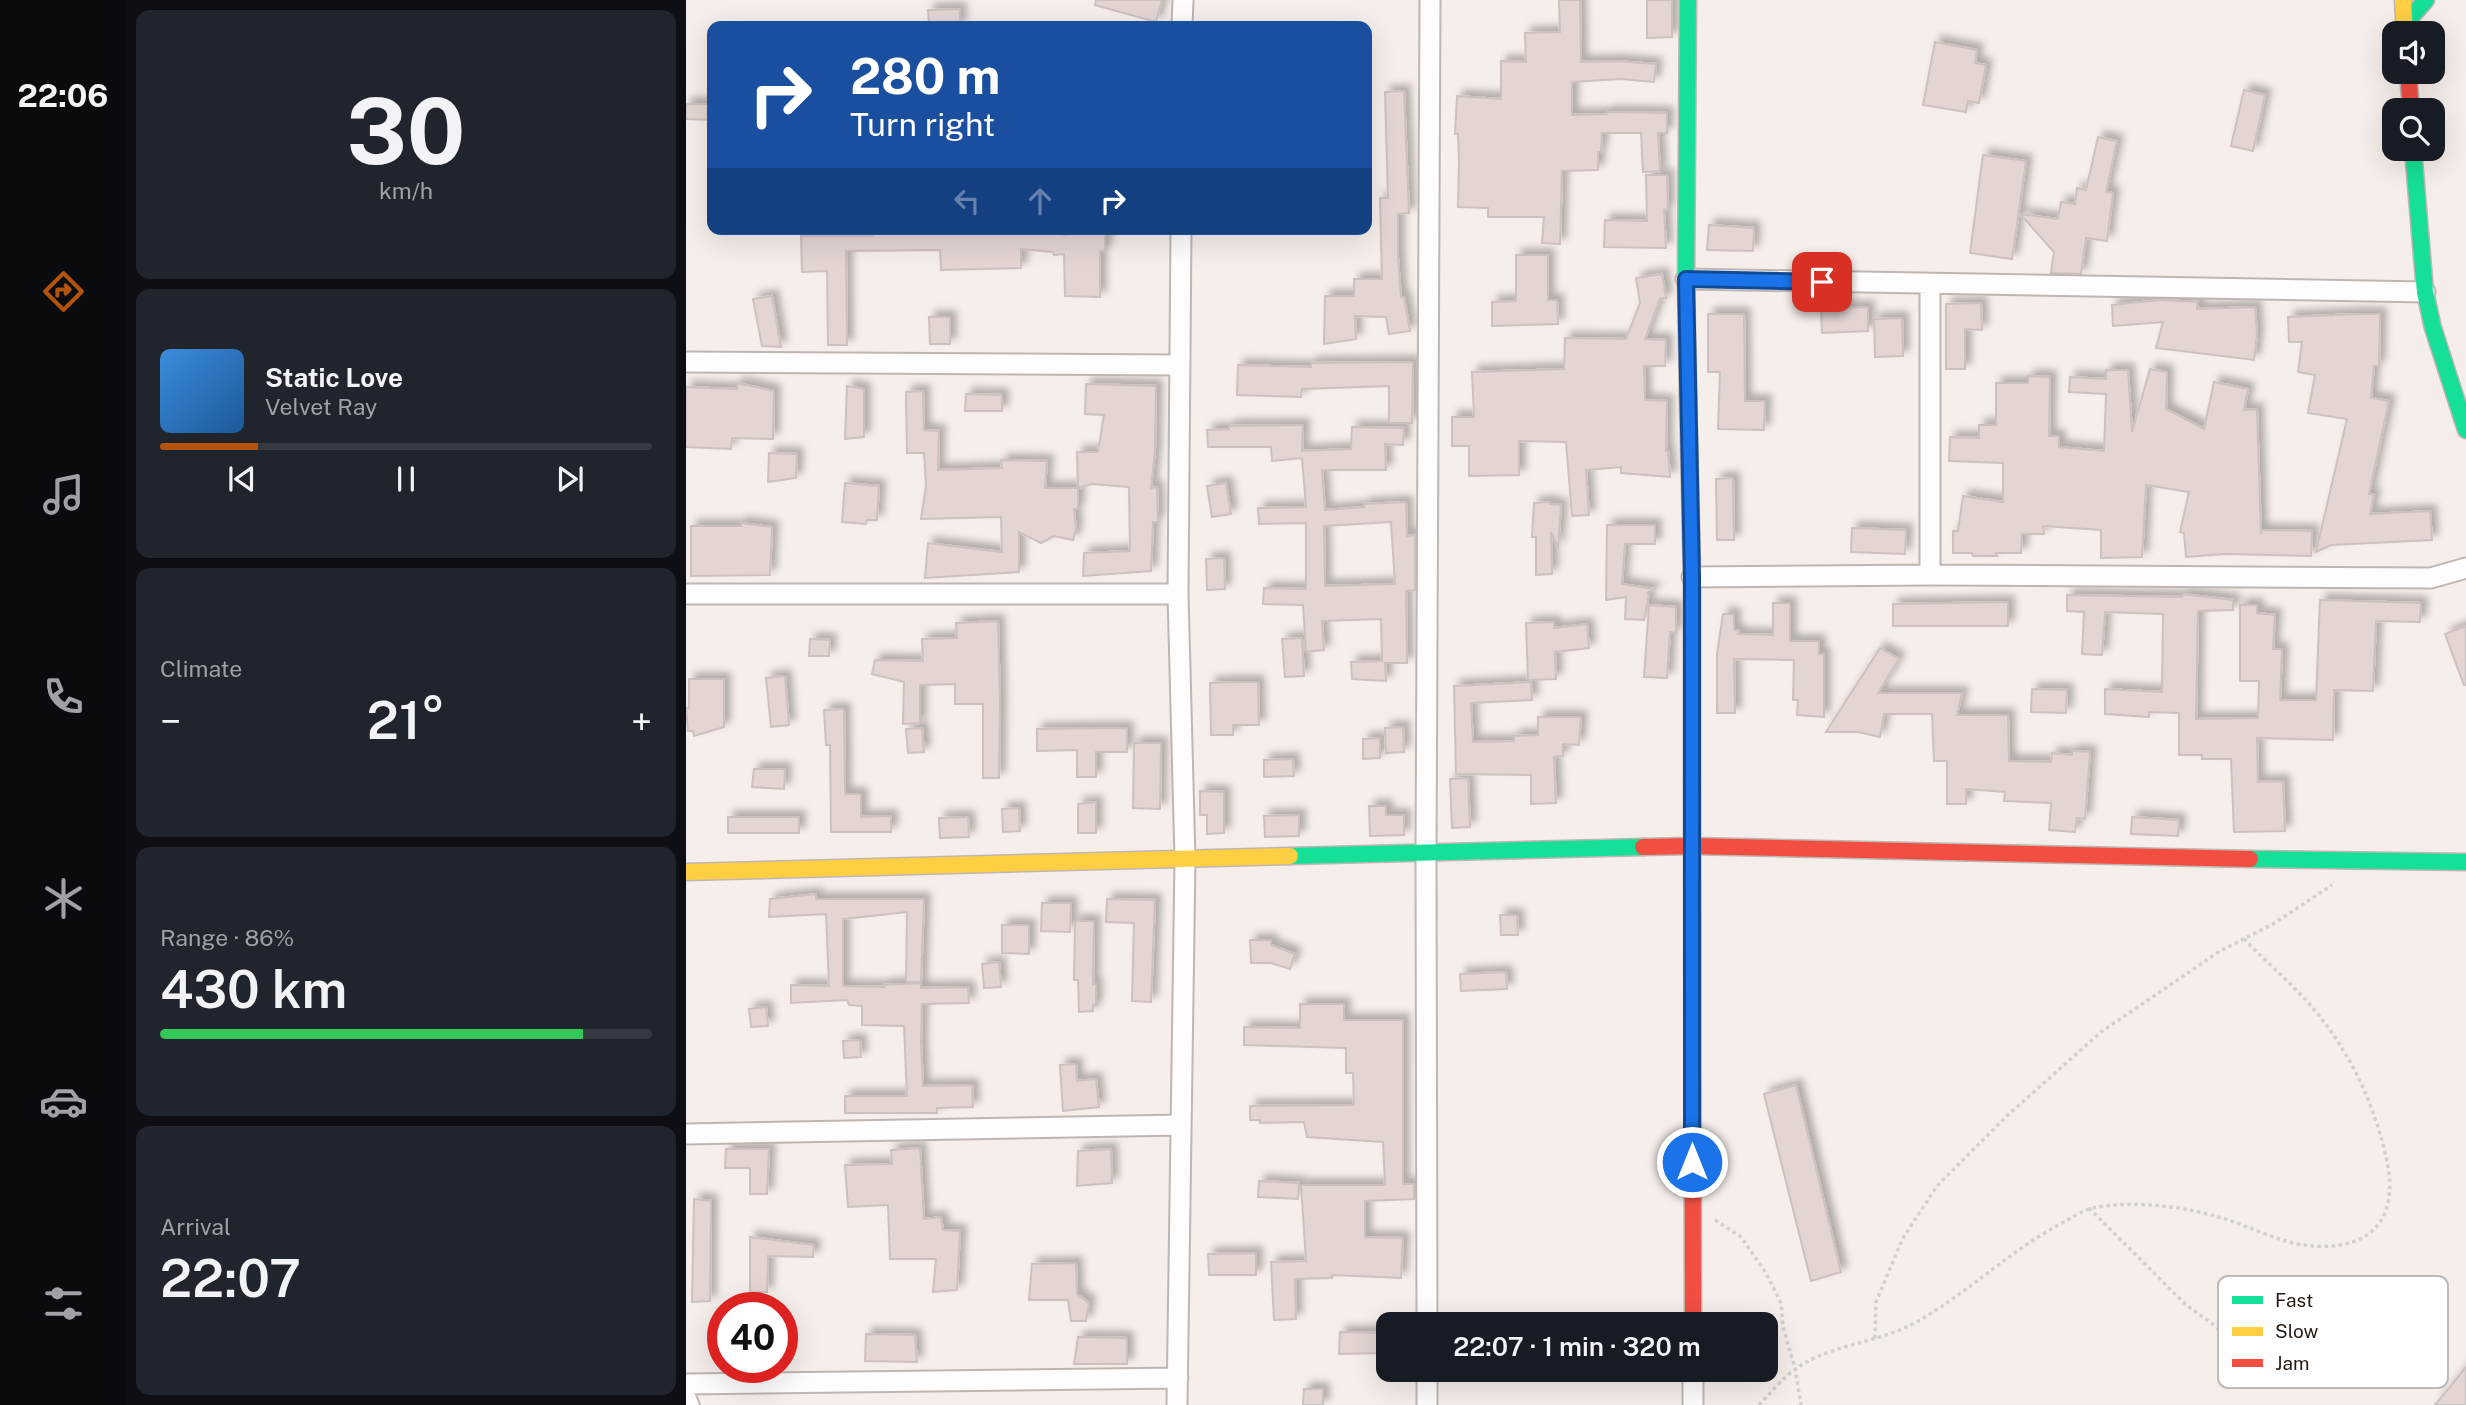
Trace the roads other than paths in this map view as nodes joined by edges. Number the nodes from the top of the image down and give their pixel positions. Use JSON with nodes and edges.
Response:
{"nodes":[{"id":1,"x":1182,"y":0,"type":"edge"},
{"id":2,"x":1430,"y":0,"type":"edge"},
{"id":3,"x":1688,"y":0,"type":"edge"},
{"id":4,"x":2403,"y":0,"type":"edge"},
{"id":5,"x":2426,"y":0,"type":"edge"},
{"id":6,"x":1182,"y":21,"type":"edge"},
{"id":7,"x":2404,"y":21,"type":"edge"},
{"id":8,"x":2410,"y":21,"type":"edge"},
{"id":9,"x":2414,"y":161,"type":"edge"},
{"id":10,"x":1181,"y":235,"type":"edge"},
{"id":11,"x":1686,"y":279,"type":"junction"},
{"id":12,"x":1930,"y":284,"type":"junction"},
{"id":13,"x":2425,"y":292,"type":"junction"},
{"id":14,"x":686,"y":362,"type":"edge"},
{"id":15,"x":1180,"y":365,"type":"junction"},
{"id":16,"x":2466,"y":430,"type":"edge"},
{"id":17,"x":2466,"y":568,"type":"edge"},
{"id":18,"x":1930,"y":575,"type":"junction"},
{"id":19,"x":1692,"y":577,"type":"junction"},
{"id":20,"x":686,"y":594,"type":"edge"},
{"id":21,"x":1178,"y":594,"type":"junction"},
{"id":22,"x":1692,"y":846,"type":"junction"},
{"id":23,"x":1426,"y":854,"type":"junction"},
{"id":24,"x":1185,"y":859,"type":"junction"},
{"id":25,"x":2466,"y":862,"type":"edge"},
{"id":26,"x":686,"y":872,"type":"edge"},
{"id":27,"x":1181,"y":1125,"type":"junction"},
{"id":28,"x":686,"y":1134,"type":"edge"},
{"id":29,"x":1427,"y":1312,"type":"edge"},
{"id":30,"x":1693,"y":1312,"type":"edge"},
{"id":31,"x":1178,"y":1378,"type":"junction"},
{"id":32,"x":1427,"y":1382,"type":"edge"},
{"id":33,"x":1693,"y":1382,"type":"edge"},
{"id":34,"x":686,"y":1384,"type":"edge"},
{"id":35,"x":686,"y":1398,"type":"edge"},
{"id":36,"x":689,"y":1405,"type":"edge"},
{"id":37,"x":1177,"y":1405,"type":"edge"},
{"id":38,"x":1427,"y":1405,"type":"edge"},
{"id":39,"x":1693,"y":1405,"type":"edge"}],
"edges":[{"from":1,"to":6,"type":"street"},
{"from":2,"to":23,"type":"street"},
{"from":3,"to":11,"type":"street"},
{"from":4,"to":7,"type":"street"},
{"from":5,"to":8,"type":"street"},
{"from":9,"to":13,"type":"street"},
{"from":10,"to":15,"type":"street"},
{"from":11,"to":12,"type":"street"},
{"from":11,"to":19,"type":"street"},
{"from":12,"to":13,"type":"street"},
{"from":12,"to":18,"type":"street"},
{"from":13,"to":16,"type":"street"},
{"from":14,"to":15,"type":"street"},
{"from":15,"to":21,"type":"street"},
{"from":17,"to":18,"type":"street"},
{"from":18,"to":19,"type":"street"},
{"from":19,"to":22,"type":"street"},
{"from":20,"to":21,"type":"street"},
{"from":21,"to":24,"type":"street"},
{"from":22,"to":23,"type":"street"},
{"from":22,"to":25,"type":"street"},
{"from":22,"to":30,"type":"street"},
{"from":23,"to":24,"type":"street"},
{"from":23,"to":29,"type":"street"},
{"from":24,"to":26,"type":"street"},
{"from":24,"to":27,"type":"street"},
{"from":27,"to":28,"type":"street"},
{"from":27,"to":31,"type":"street"},
{"from":31,"to":34,"type":"street"},
{"from":31,"to":37,"type":"street"},
{"from":32,"to":38,"type":"street"},
{"from":33,"to":39,"type":"street"},
{"from":35,"to":36,"type":"street"}]}
